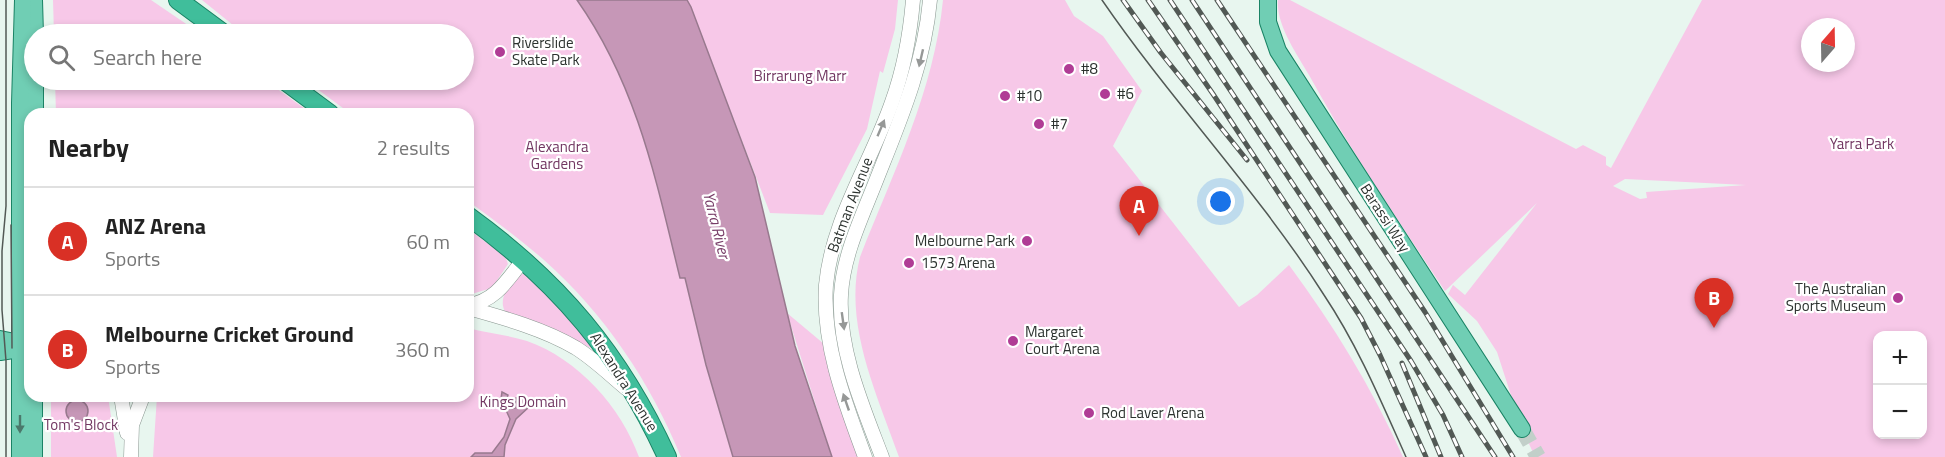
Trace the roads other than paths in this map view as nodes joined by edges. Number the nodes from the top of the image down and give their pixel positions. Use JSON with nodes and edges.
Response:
{"nodes":[{"id":1,"x":23,"y":0,"type":"edge"},
{"id":2,"x":34,"y":0,"type":"edge"},
{"id":3,"x":178,"y":0,"type":"edge"},
{"id":4,"x":913,"y":0,"type":"edge"},
{"id":5,"x":930,"y":0,"type":"edge"},
{"id":6,"x":1268,"y":0,"type":"edge"},
{"id":7,"x":35,"y":24,"type":"edge"},
{"id":8,"x":210,"y":24,"type":"edge"},
{"id":9,"x":35,"y":90,"type":"edge"},
{"id":10,"x":298,"y":90,"type":"edge"},
{"id":11,"x":34,"y":108,"type":"edge"},
{"id":12,"x":322,"y":108,"type":"edge"},
{"id":13,"x":474,"y":221,"type":"edge"},
{"id":14,"x":524,"y":259,"type":"junction"},
{"id":15,"x":830,"y":260,"type":"junction"},
{"id":16,"x":846,"y":263,"type":"junction"},
{"id":17,"x":498,"y":291,"type":"junction"},
{"id":18,"x":474,"y":305,"type":"edge"},
{"id":19,"x":474,"y":309,"type":"edge"},
{"id":20,"x":508,"y":321,"type":"junction"},
{"id":21,"x":0,"y":339,"type":"edge"},
{"id":22,"x":24,"y":346,"type":"edge"},
{"id":23,"x":0,"y":352,"type":"edge"},
{"id":24,"x":636,"y":397,"type":"junction"},
{"id":25,"x":34,"y":402,"type":"edge"},
{"id":26,"x":122,"y":402,"type":"edge"},
{"id":27,"x":141,"y":402,"type":"edge"},
{"id":28,"x":1522,"y":429,"type":"tunnel mouth"},
{"id":29,"x":20,"y":457,"type":"edge"},
{"id":30,"x":34,"y":457,"type":"edge"},
{"id":31,"x":131,"y":457,"type":"edge"},
{"id":32,"x":667,"y":457,"type":"edge"},
{"id":33,"x":865,"y":457,"type":"edge"},
{"id":34,"x":882,"y":457,"type":"edge"}],
"edges":[{"from":1,"to":22,"type":"main road"},
{"from":2,"to":7,"type":"main road"},
{"from":3,"to":8,"type":"highway"},
{"from":15,"to":4,"type":"street","name":"Batman Avenue","one_way":true},
{"from":5,"to":16,"type":"street","name":"Batman Avenue","one_way":true},
{"from":6,"to":28,"type":"main road","name":"Barassi Way"},
{"from":9,"to":11,"type":"main road"},
{"from":10,"to":12,"type":"highway"},
{"from":13,"to":14,"type":"highway","name":"Alexandra Avenue"},
{"from":14,"to":17,"type":"street"},
{"from":14,"to":24,"type":"highway","name":"Alexandra Avenue"},
{"from":15,"to":16,"type":"street"},
{"from":33,"to":15,"type":"street","name":"Batman Avenue","one_way":true},
{"from":16,"to":34,"type":"street","name":"Batman Avenue","one_way":true},
{"from":17,"to":18,"type":"street"},
{"from":17,"to":20,"type":"street"},
{"from":19,"to":20,"type":"street"},
{"from":20,"to":24,"type":"street"},
{"from":21,"to":22,"type":"main road"},
{"from":22,"to":23,"type":"main road"},
{"from":22,"to":29,"type":"main road","one_way":true},
{"from":24,"to":32,"type":"highway","name":"Alexandra Avenue"},
{"from":25,"to":30,"type":"main road"},
{"from":26,"to":31,"type":"street"},
{"from":27,"to":31,"type":"street"}]}
